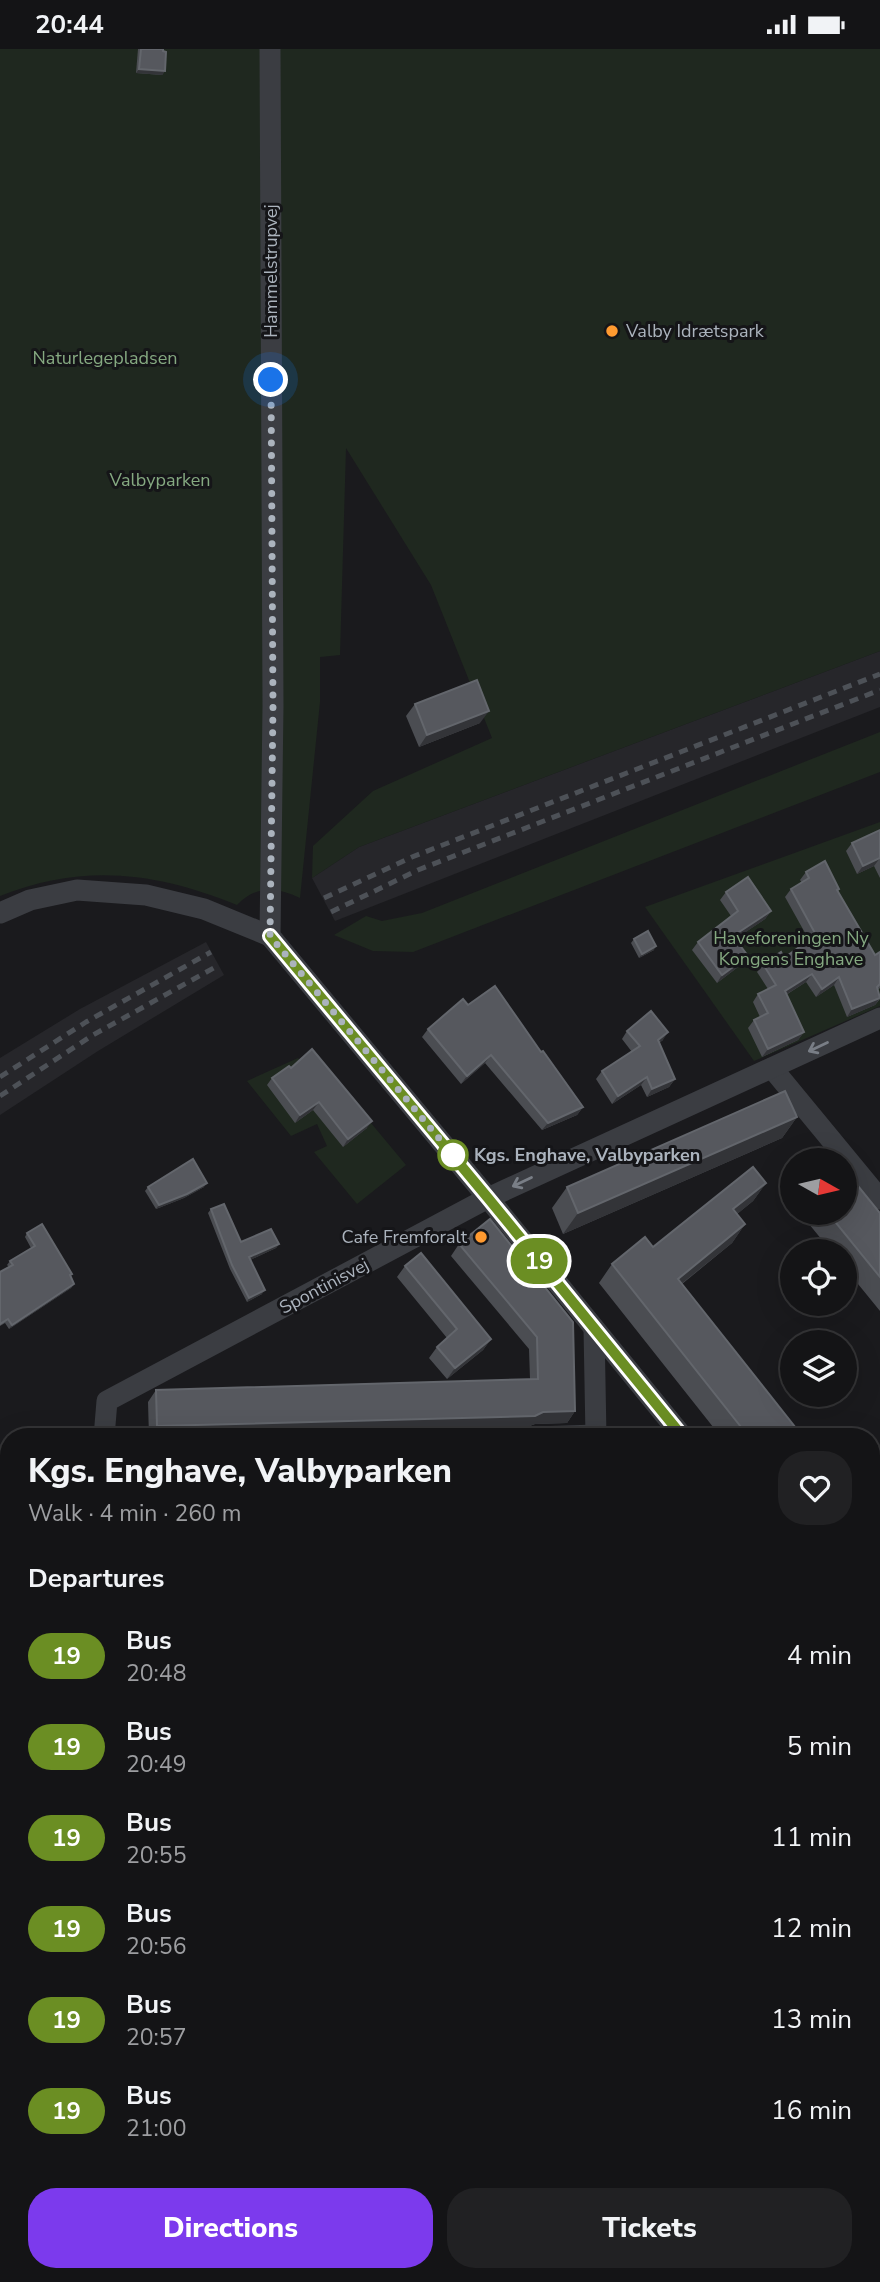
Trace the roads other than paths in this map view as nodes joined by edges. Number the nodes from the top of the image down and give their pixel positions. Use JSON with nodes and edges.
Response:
{"nodes":[{"id":1,"x":270,"y":49,"type":"edge"},
{"id":2,"x":0,"y":913,"type":"edge"},
{"id":3,"x":270,"y":936,"type":"junction"},
{"id":4,"x":880,"y":1018,"type":"edge"},
{"id":5,"x":772,"y":1068,"type":"junction"},
{"id":6,"x":488,"y":1198,"type":"junction"},
{"id":7,"x":880,"y":1199,"type":"edge"},
{"id":8,"x":594,"y":1328,"type":"junction"},
{"id":9,"x":105,"y":1428,"type":"edge"},
{"id":10,"x":596,"y":1428,"type":"edge"},
{"id":11,"x":676,"y":1428,"type":"edge"}],
"edges":[{"from":1,"to":3,"type":"street","name":"Hammelstrupvej"},
{"from":2,"to":3,"type":"street"},
{"from":3,"to":6,"type":"street"},
{"from":4,"to":5,"type":"street","name":"Spontinisvej","one_way":true},
{"from":5,"to":6,"type":"street","name":"Spontinisvej","one_way":true},
{"from":5,"to":7,"type":"street"},
{"from":6,"to":8,"type":"street"},
{"from":6,"to":9,"type":"street","name":"Spontinisvej"},
{"from":8,"to":10,"type":"street"},
{"from":8,"to":11,"type":"street"}]}
